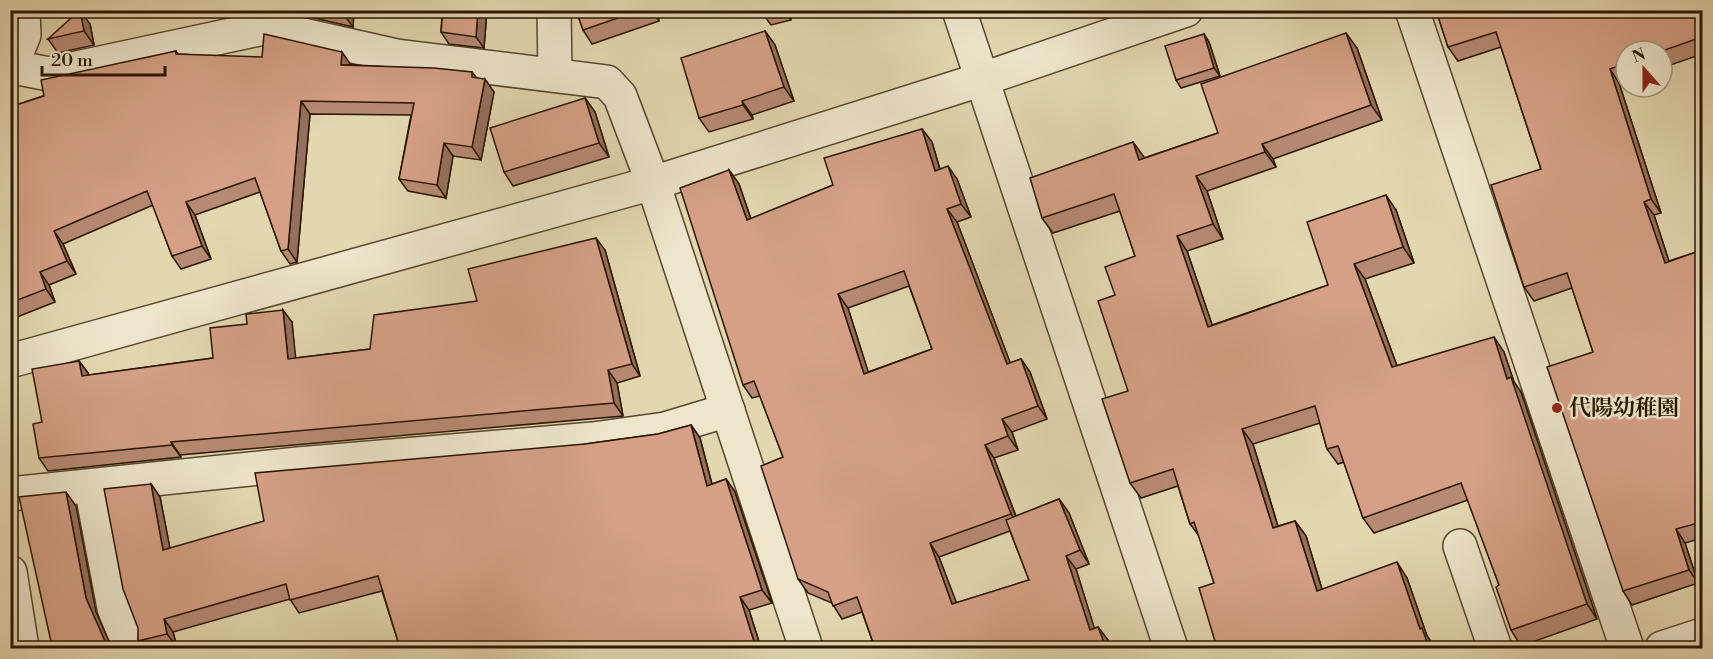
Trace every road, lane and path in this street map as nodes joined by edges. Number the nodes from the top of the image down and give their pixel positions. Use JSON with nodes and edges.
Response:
{"nodes":[{"id":1,"x":23,"y":10,"type":"edge"},
{"id":2,"x":554,"y":10,"type":"edge"},
{"id":3,"x":959,"y":10,"type":"edge"},
{"id":4,"x":1186,"y":10,"type":"edge"},
{"id":5,"x":1412,"y":10,"type":"edge"},
{"id":6,"x":263,"y":19,"type":"edge"},
{"id":7,"x":12,"y":68,"type":"edge"},
{"id":8,"x":555,"y":75,"type":"junction"},
{"id":9,"x":983,"y":79,"type":"junction"},
{"id":10,"x":653,"y":183,"type":"junction"},
{"id":11,"x":10,"y":361,"type":"edge"},
{"id":12,"x":728,"y":410,"type":"junction"},
{"id":13,"x":91,"y":487,"type":"junction"},
{"id":14,"x":10,"y":494,"type":"edge"},
{"id":15,"x":1460,"y":546,"type":"dead end"},
{"id":16,"x":10,"y":572,"type":"edge"},
{"id":17,"x":1702,"y":635,"type":"edge"},
{"id":18,"x":22,"y":648,"type":"edge"},
{"id":19,"x":130,"y":648,"type":"edge"},
{"id":20,"x":806,"y":648,"type":"edge"},
{"id":21,"x":1171,"y":648,"type":"edge"},
{"id":22,"x":1495,"y":648,"type":"edge"},
{"id":23,"x":1627,"y":648,"type":"edge"},
{"id":24,"x":1662,"y":648,"type":"edge"}],
"edges":[{"from":1,"to":7,"type":"street"},
{"from":2,"to":8,"type":"street"},
{"from":3,"to":9,"type":"street"},
{"from":4,"to":9,"type":"street"},
{"from":5,"to":23,"type":"street"},
{"from":6,"to":7,"type":"street"},
{"from":6,"to":8,"type":"street"},
{"from":8,"to":10,"type":"street"},
{"from":9,"to":10,"type":"street"},
{"from":9,"to":21,"type":"street"},
{"from":10,"to":11,"type":"street"},
{"from":10,"to":12,"type":"street"},
{"from":12,"to":13,"type":"street"},
{"from":12,"to":20,"type":"street"},
{"from":13,"to":14,"type":"street"},
{"from":13,"to":19,"type":"street"},
{"from":15,"to":22,"type":"street"},
{"from":16,"to":18,"type":"street"},
{"from":17,"to":24,"type":"street"}]}
